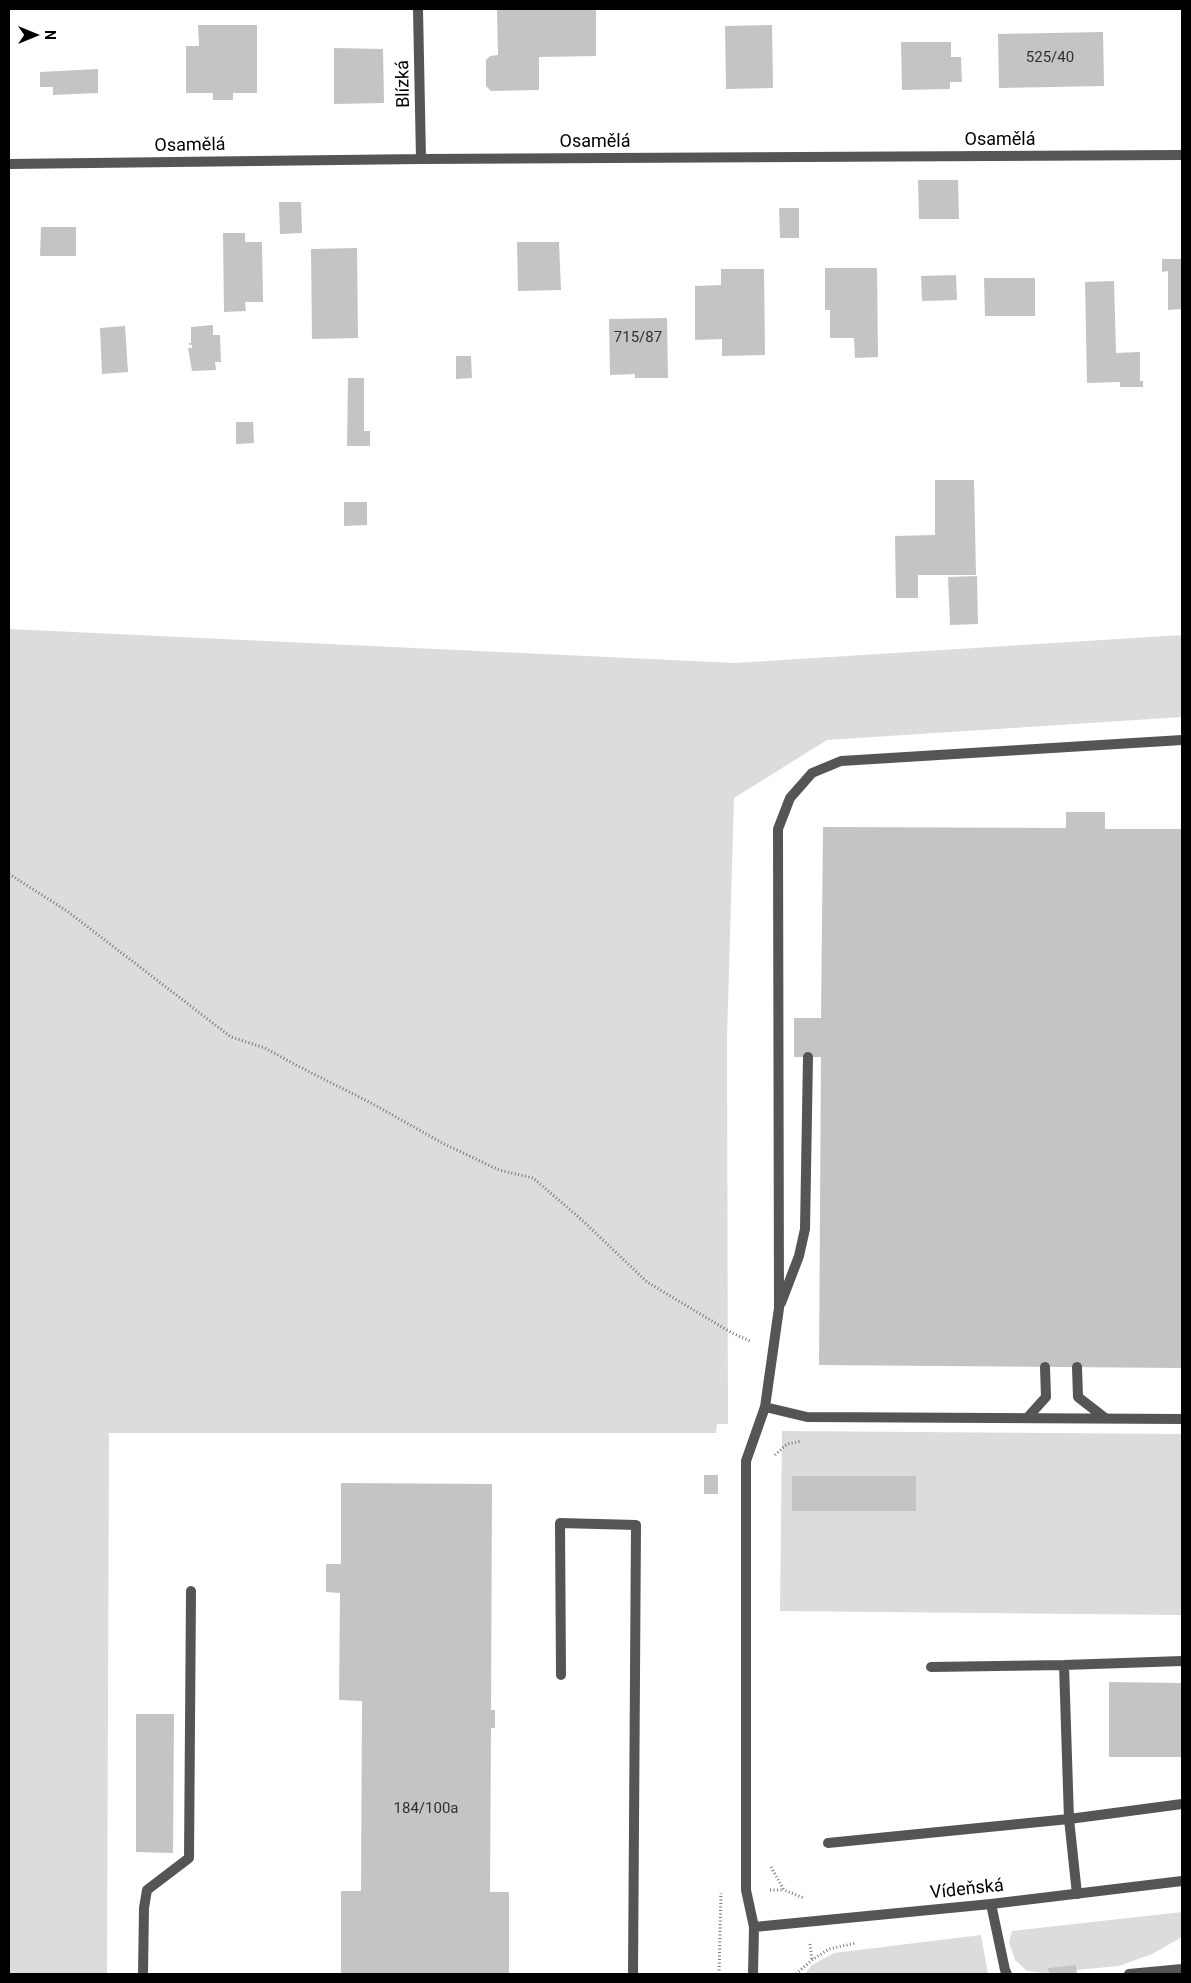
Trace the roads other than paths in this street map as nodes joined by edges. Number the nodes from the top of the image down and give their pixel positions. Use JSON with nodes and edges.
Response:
{"nodes":[{"id":1,"x":418,"y":9,"type":"edge"},
{"id":2,"x":1182,"y":155,"type":"edge"},
{"id":3,"x":421,"y":159,"type":"junction"},
{"id":4,"x":9,"y":164,"type":"edge"},
{"id":5,"x":1182,"y":740,"type":"edge"},
{"id":6,"x":808,"y":1057,"type":"dead end"},
{"id":7,"x":779,"y":1308,"type":"junction"},
{"id":8,"x":1046,"y":1367,"type":"dead end"},
{"id":9,"x":1078,"y":1367,"type":"dead end"},
{"id":10,"x":765,"y":1407,"type":"junction"},
{"id":11,"x":1028,"y":1417,"type":"junction"},
{"id":12,"x":1105,"y":1418,"type":"junction"},
{"id":13,"x":1182,"y":1419,"type":"edge"},
{"id":14,"x":191,"y":1591,"type":"dead end"},
{"id":15,"x":1182,"y":1661,"type":"edge"},
{"id":16,"x":1064,"y":1665,"type":"junction"},
{"id":17,"x":931,"y":1667,"type":"dead end"},
{"id":18,"x":561,"y":1675,"type":"dead end"},
{"id":19,"x":1182,"y":1804,"type":"edge"},
{"id":20,"x":1069,"y":1819,"type":"junction"},
{"id":21,"x":828,"y":1843,"type":"dead end"},
{"id":22,"x":1182,"y":1881,"type":"edge"},
{"id":23,"x":1077,"y":1894,"type":"junction"},
{"id":24,"x":991,"y":1904,"type":"junction"},
{"id":25,"x":754,"y":1927,"type":"junction"},
{"id":26,"x":1182,"y":1969,"type":"edge"},
{"id":27,"x":143,"y":1974,"type":"edge"},
{"id":28,"x":633,"y":1974,"type":"edge"},
{"id":29,"x":753,"y":1974,"type":"edge"},
{"id":30,"x":1007,"y":1974,"type":"edge"},
{"id":31,"x":1129,"y":1974,"type":"edge"},
{"id":32,"x":1141,"y":1974,"type":"edge"}],
"edges":[{"from":1,"to":3,"type":"street","name":"Blízká"},
{"from":2,"to":3,"type":"street","name":"Osamělá"},
{"from":3,"to":4,"type":"street","name":"Osamělá"},
{"from":5,"to":7,"type":"street"},
{"from":6,"to":7,"type":"street"},
{"from":7,"to":10,"type":"street"},
{"from":8,"to":11,"type":"street"},
{"from":9,"to":12,"type":"street"},
{"from":10,"to":11,"type":"street"},
{"from":10,"to":25,"type":"street"},
{"from":11,"to":12,"type":"street"},
{"from":12,"to":13,"type":"street"},
{"from":14,"to":27,"type":"street"},
{"from":15,"to":16,"type":"street"},
{"from":16,"to":17,"type":"street"},
{"from":16,"to":20,"type":"street"},
{"from":18,"to":28,"type":"street"},
{"from":19,"to":20,"type":"street"},
{"from":20,"to":21,"type":"street"},
{"from":20,"to":23,"type":"street"},
{"from":22,"to":23,"type":"street","name":"Vídeňská"},
{"from":23,"to":24,"type":"street","name":"Vídeňská"},
{"from":24,"to":25,"type":"street","name":"Vídeňská"},
{"from":24,"to":30,"type":"street"},
{"from":25,"to":29,"type":"street"},
{"from":26,"to":32,"type":"street"},
{"from":31,"to":32,"type":"street"}]}
